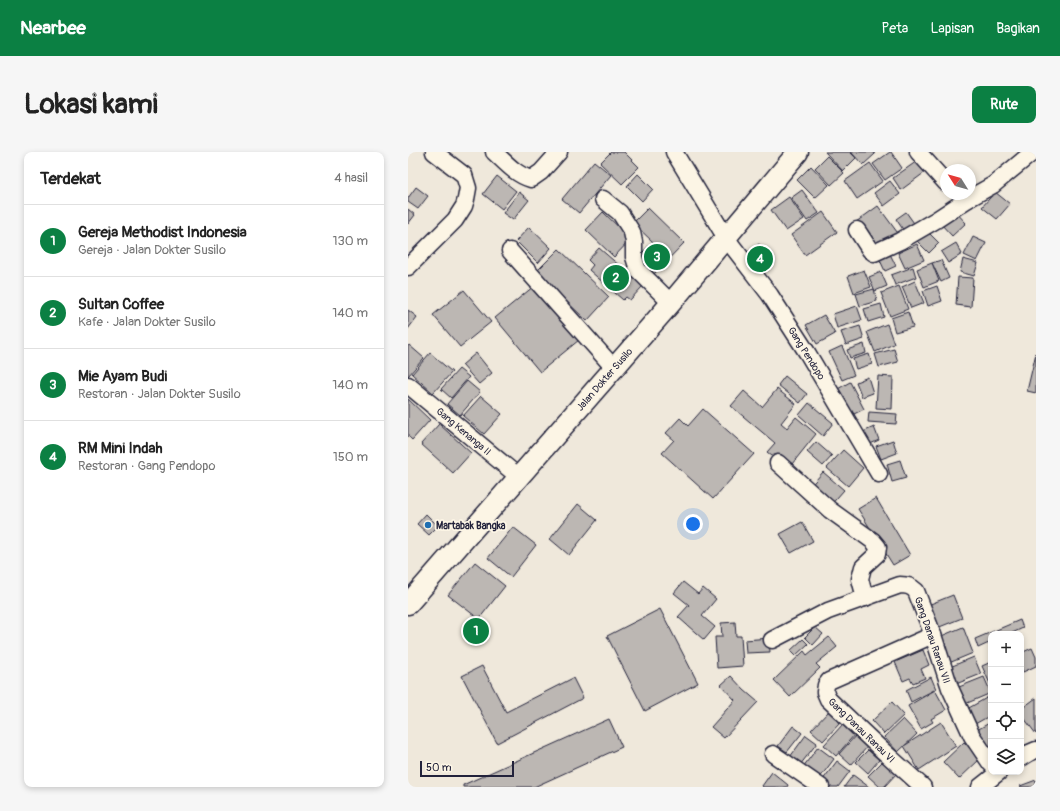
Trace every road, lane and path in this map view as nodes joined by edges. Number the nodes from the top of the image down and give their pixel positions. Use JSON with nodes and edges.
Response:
{"nodes":[{"id":1,"x":494,"y":152,"type":"edge"},
{"id":2,"x":559,"y":152,"type":"edge"},
{"id":3,"x":674,"y":152,"type":"edge"},
{"id":4,"x":798,"y":152,"type":"edge"},
{"id":5,"x":918,"y":152,"type":"edge"},
{"id":6,"x":1033,"y":152,"type":"edge"},
{"id":7,"x":435,"y":153,"type":"edge"},
{"id":8,"x":940,"y":176,"type":"edge"},
{"id":9,"x":976,"y":191,"type":"edge"},
{"id":10,"x":603,"y":199,"type":"dead end"},
{"id":11,"x":960,"y":200,"type":"edge"},
{"id":12,"x":857,"y":230,"type":"dead end"},
{"id":13,"x":726,"y":238,"type":"junction"},
{"id":14,"x":510,"y":251,"type":"dead end"},
{"id":15,"x":408,"y":267,"type":"edge"},
{"id":16,"x":671,"y":303,"type":"junction"},
{"id":17,"x":614,"y":368,"type":"junction"},
{"id":18,"x":408,"y":385,"type":"edge"},
{"id":19,"x":778,"y":463,"type":"dead end"},
{"id":20,"x":879,"y":474,"type":"dead end"},
{"id":21,"x":519,"y":477,"type":"junction"},
{"id":22,"x":865,"y":598,"type":"junction"},
{"id":23,"x":408,"y":604,"type":"edge"},
{"id":24,"x":933,"y":635,"type":"junction"},
{"id":25,"x":772,"y":640,"type":"dead end"},
{"id":26,"x":1036,"y":750,"type":"edge"},
{"id":27,"x":773,"y":754,"type":"dead end"},
{"id":28,"x":1024,"y":756,"type":"edge"},
{"id":29,"x":988,"y":759,"type":"edge"},
{"id":30,"x":991,"y":775,"type":"edge"},
{"id":31,"x":821,"y":787,"type":"edge"},
{"id":32,"x":923,"y":787,"type":"edge"},
{"id":33,"x":980,"y":787,"type":"edge"}],
"edges":[{"from":1,"to":2,"type":"street"},
{"from":3,"to":13,"type":"street","name":"Gang Pendopo"},
{"from":4,"to":13,"type":"main road","name":"Jalan Dokter Susilo"},
{"from":5,"to":8,"type":"street"},
{"from":6,"to":9,"type":"street"},
{"from":7,"to":15,"type":"street"},
{"from":10,"to":16,"type":"street"},
{"from":11,"to":12,"type":"street"},
{"from":13,"to":16,"type":"main road","name":"Jalan Dokter Susilo"},
{"from":13,"to":20,"type":"street","name":"Gang Pendopo"},
{"from":14,"to":17,"type":"street"},
{"from":16,"to":17,"type":"main road","name":"Jalan Dokter Susilo"},
{"from":17,"to":21,"type":"main road","name":"Jalan Dokter Susilo"},
{"from":18,"to":21,"type":"street","name":"Gang Kenanga II"},
{"from":19,"to":22,"type":"street"},
{"from":21,"to":23,"type":"main road","name":"Jalan Dokter Susilo"},
{"from":22,"to":24,"type":"street","name":"Gang Danau Ranau VII"},
{"from":22,"to":25,"type":"street","name":"Gang Danau Ranau VII"},
{"from":24,"to":29,"type":"street","name":"Gang Danau Ranau VII"},
{"from":24,"to":32,"type":"street","name":"Gang Danau Ranau VI"},
{"from":26,"to":28,"type":"street"},
{"from":27,"to":31,"type":"street"},
{"from":30,"to":33,"type":"street"}]}
